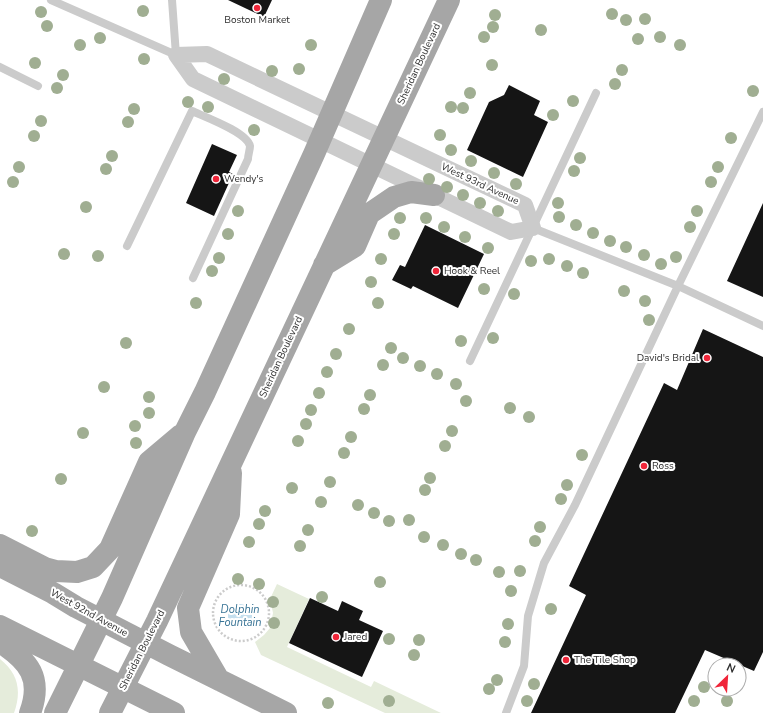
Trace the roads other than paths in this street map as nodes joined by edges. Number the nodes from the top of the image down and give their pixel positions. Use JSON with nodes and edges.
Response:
{"nodes":[{"id":1,"x":51,"y":0,"type":"edge"},
{"id":2,"x":172,"y":0,"type":"edge"},
{"id":3,"x":381,"y":0,"type":"edge"},
{"id":4,"x":449,"y":0,"type":"edge"},
{"id":5,"x":176,"y":55,"type":"junction"},
{"id":6,"x":0,"y":67,"type":"edge"},
{"id":7,"x":38,"y":86,"type":"dead end"},
{"id":8,"x":596,"y":93,"type":"dead end"},
{"id":9,"x":763,"y":112,"type":"edge"},
{"id":10,"x":332,"y":113,"type":"junction"},
{"id":11,"x":384,"y":138,"type":"junction"},
{"id":12,"x":320,"y":140,"type":"junction"},
{"id":13,"x":371,"y":165,"type":"junction"},
{"id":14,"x":434,"y":196,"type":"junction"},
{"id":15,"x":533,"y":228,"type":"junction"},
{"id":16,"x":127,"y":246,"type":"dead end"},
{"id":17,"x":324,"y":266,"type":"junction"},
{"id":18,"x":193,"y":278,"type":"dead end"},
{"id":19,"x":678,"y":286,"type":"junction"},
{"id":20,"x":763,"y":326,"type":"edge"},
{"id":21,"x":470,"y":361,"type":"dead end"},
{"id":22,"x":186,"y":432,"type":"junction"},
{"id":23,"x":231,"y":464,"type":"junction"},
{"id":24,"x":0,"y":545,"type":"edge"},
{"id":25,"x":0,"y":566,"type":"edge"},
{"id":26,"x":101,"y":620,"type":"junction"},
{"id":27,"x":0,"y":626,"type":"edge"},
{"id":28,"x":0,"y":642,"type":"edge"},
{"id":29,"x":146,"y":643,"type":"junction"},
{"id":30,"x":79,"y":664,"type":"junction"},
{"id":31,"x":219,"y":680,"type":"junction"},
{"id":32,"x":123,"y":687,"type":"junction"},
{"id":33,"x":30,"y":713,"type":"edge"},
{"id":34,"x":55,"y":713,"type":"edge"},
{"id":35,"x":110,"y":713,"type":"edge"},
{"id":36,"x":174,"y":713,"type":"edge"},
{"id":37,"x":286,"y":713,"type":"edge"},
{"id":38,"x":506,"y":713,"type":"edge"}],
"edges":[{"from":1,"to":5,"type":"lane"},
{"from":2,"to":5,"type":"lane"},
{"from":3,"to":10,"type":"main road"},
{"from":4,"to":11,"type":"main road","name":"Sheridan Boulevard"},
{"from":5,"to":10,"type":"street","name":"West 93rd Avenue"},
{"from":5,"to":12,"type":"street"},
{"from":6,"to":7,"type":"lane"},
{"from":8,"to":15,"type":"lane"},
{"from":9,"to":19,"type":"lane"},
{"from":10,"to":11,"type":"street","name":"West 93rd Avenue"},
{"from":10,"to":12,"type":"main road"},
{"from":11,"to":13,"type":"main road","name":"Sheridan Boulevard"},
{"from":11,"to":15,"type":"street","name":"West 93rd Avenue"},
{"from":12,"to":13,"type":"street"},
{"from":12,"to":22,"type":"main road"},
{"from":13,"to":14,"type":"street"},
{"from":13,"to":17,"type":"main road","name":"Sheridan Boulevard"},
{"from":14,"to":15,"type":"street"},
{"from":14,"to":17,"type":"main road"},
{"from":15,"to":19,"type":"lane"},
{"from":15,"to":21,"type":"lane"},
{"from":16,"to":18,"type":"lane"},
{"from":17,"to":23,"type":"main road","name":"Sheridan Boulevard"},
{"from":19,"to":20,"type":"lane"},
{"from":19,"to":38,"type":"lane"},
{"from":22,"to":24,"type":"main road"},
{"from":22,"to":26,"type":"main road"},
{"from":23,"to":29,"type":"main road","name":"Sheridan Boulevard"},
{"from":23,"to":31,"type":"main road"},
{"from":25,"to":26,"type":"main road","name":"West 92nd Avenue"},
{"from":26,"to":29,"type":"main road","name":"West 92nd Avenue"},
{"from":26,"to":30,"type":"main road"},
{"from":27,"to":30,"type":"main road"},
{"from":28,"to":33,"type":"main road"},
{"from":29,"to":31,"type":"main road","name":"West 92nd Avenue"},
{"from":29,"to":32,"type":"main road","name":"Sheridan Boulevard"},
{"from":30,"to":32,"type":"main road"},
{"from":30,"to":34,"type":"main road"},
{"from":31,"to":37,"type":"main road","name":"West 92nd Avenue"},
{"from":32,"to":35,"type":"main road","name":"Sheridan Boulevard"},
{"from":32,"to":36,"type":"main road"}]}
